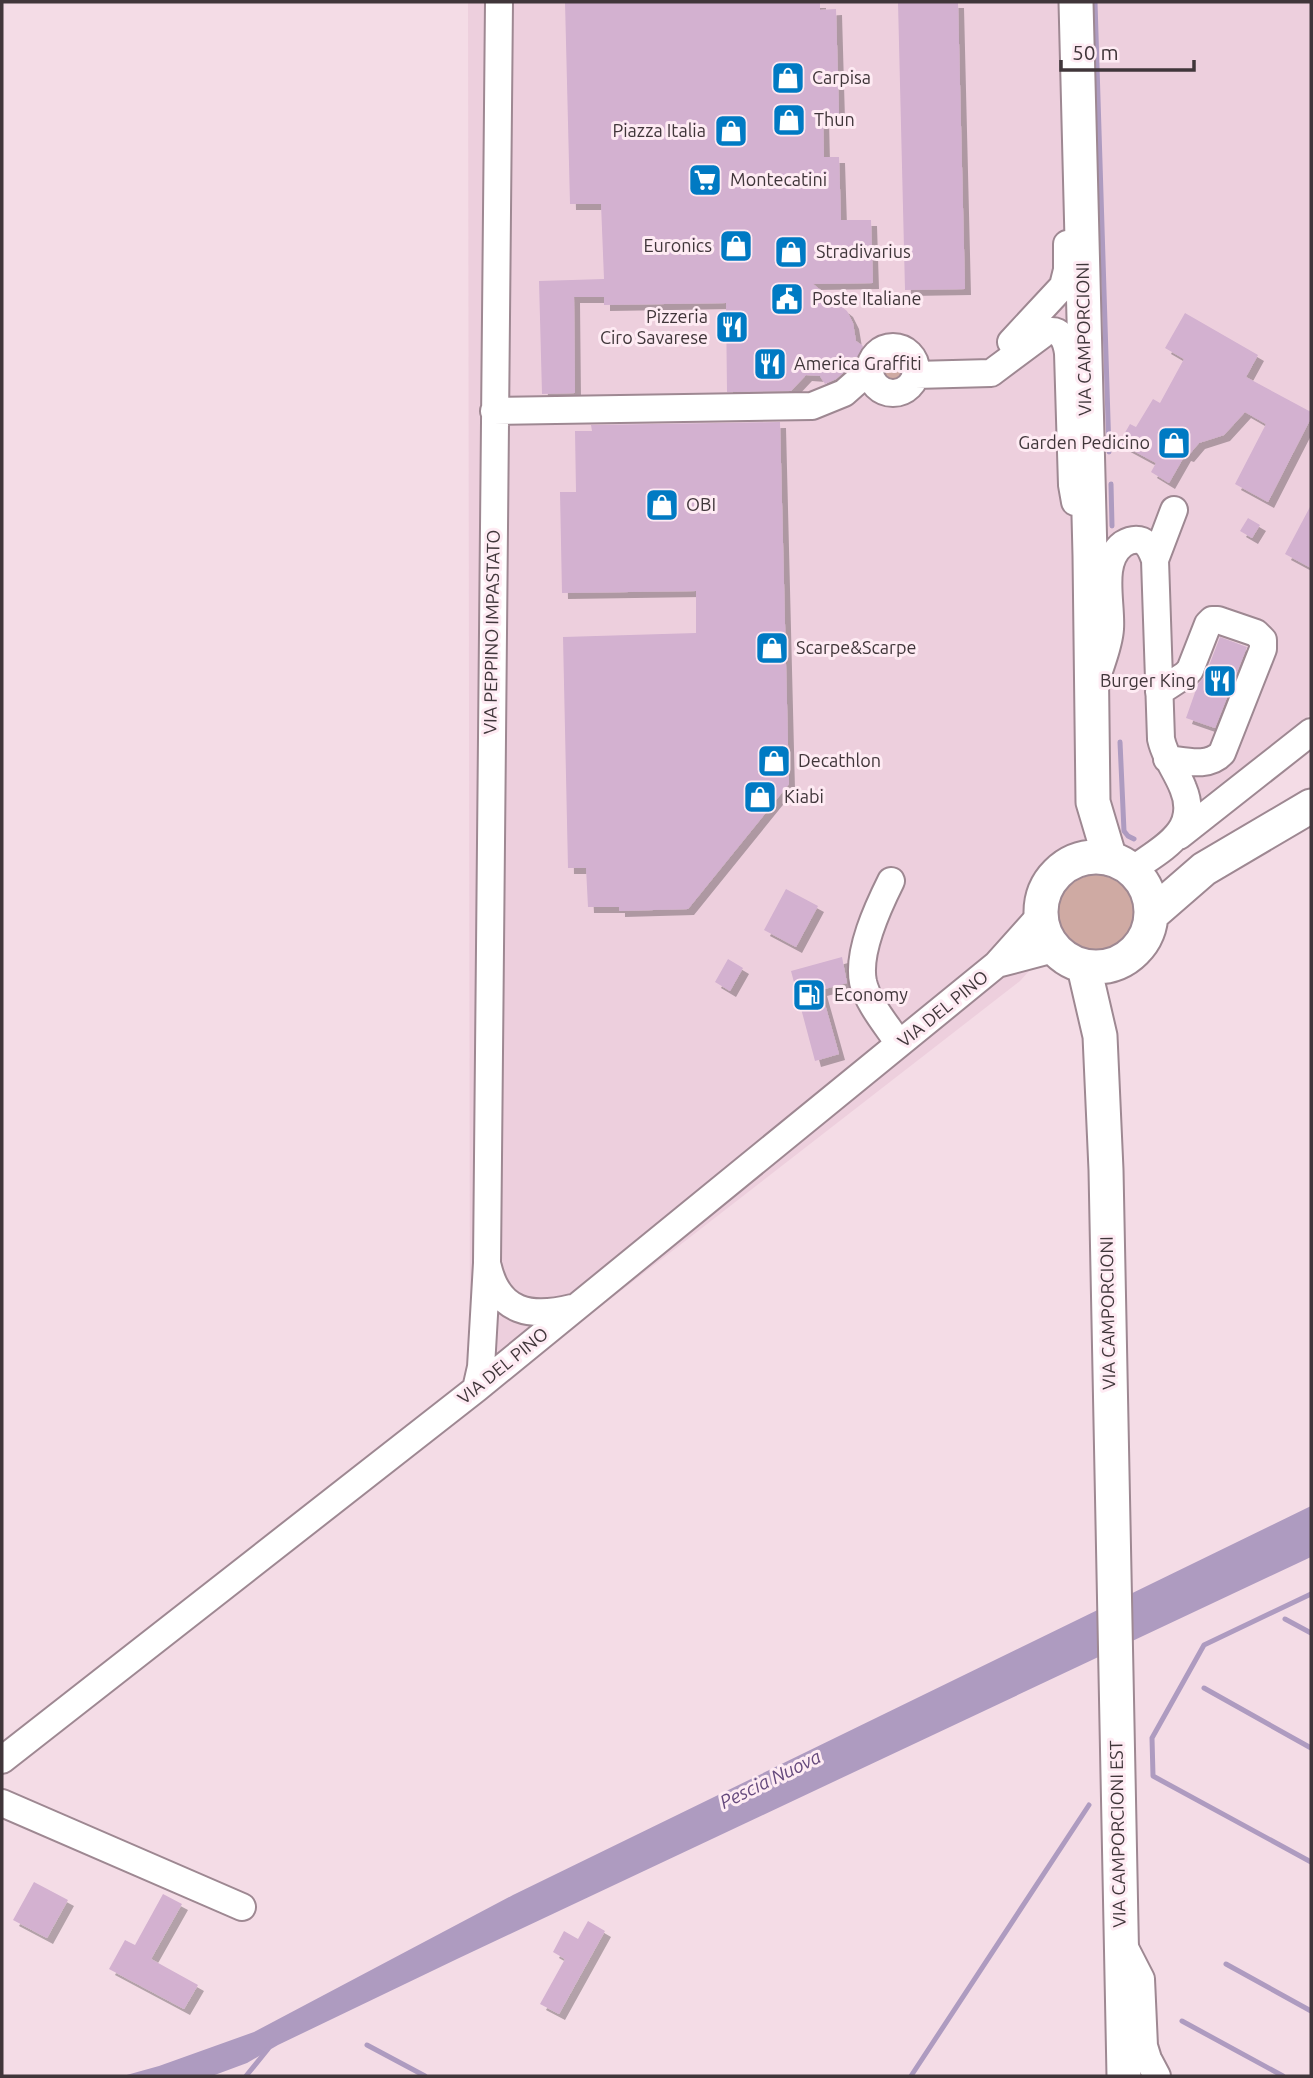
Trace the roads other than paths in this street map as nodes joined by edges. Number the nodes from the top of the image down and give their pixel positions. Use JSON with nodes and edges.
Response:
{"nodes":[{"id":1,"x":499,"y":2,"type":"edge"},
{"id":2,"x":1076,"y":2,"type":"edge"},
{"id":3,"x":1078,"y":96,"type":"junction"},
{"id":4,"x":915,"y":370,"type":"junction"},
{"id":5,"x":495,"y":411,"type":"junction"},
{"id":6,"x":1174,"y":510,"type":"dead end"},
{"id":7,"x":1090,"y":555,"type":"junction"},
{"id":8,"x":1154,"y":561,"type":"junction"},
{"id":9,"x":1092,"y":692,"type":"junction"},
{"id":10,"x":1159,"y":692,"type":"junction"},
{"id":11,"x":1311,"y":732,"type":"edge"},
{"id":12,"x":1167,"y":759,"type":"junction"},
{"id":13,"x":1183,"y":787,"type":"junction"},
{"id":14,"x":1093,"y":802,"type":"junction"},
{"id":15,"x":1311,"y":806,"type":"edge"},
{"id":16,"x":1214,"y":809,"type":"junction"},
{"id":17,"x":1179,"y":836,"type":"junction"},
{"id":18,"x":1073,"y":861,"type":"junction"},
{"id":19,"x":1127,"y":869,"type":"junction"},
{"id":20,"x":1204,"y":869,"type":"junction"},
{"id":21,"x":884,"y":887,"type":"dead end"},
{"id":22,"x":1151,"y":915,"type":"junction"},
{"id":23,"x":1040,"y":916,"type":"junction"},
{"id":24,"x":1054,"y":949,"type":"junction"},
{"id":25,"x":997,"y":964,"type":"junction"},
{"id":26,"x":1098,"y":966,"type":"junction"},
{"id":27,"x":899,"y":1044,"type":"junction"},
{"id":28,"x":486,"y":1263,"type":"junction"},
{"id":29,"x":498,"y":1294,"type":"junction"},
{"id":30,"x":573,"y":1308,"type":"junction"},
{"id":31,"x":483,"y":1337,"type":"junction"},
{"id":32,"x":518,"y":1354,"type":"junction"},
{"id":33,"x":476,"y":1389,"type":"junction"},
{"id":34,"x":1113,"y":1591,"type":"joint"},
{"id":35,"x":2,"y":1760,"type":"edge"},
{"id":36,"x":2,"y":1803,"type":"edge"},
{"id":37,"x":242,"y":1907,"type":"dead end"},
{"id":38,"x":1121,"y":1939,"type":"junction"},
{"id":39,"x":1125,"y":2076,"type":"edge"},
{"id":40,"x":1157,"y":2076,"type":"edge"}],
"edges":[{"from":1,"to":5,"type":"street","name":"VIA PEPPINO IMPASTATO"},
{"from":2,"to":3,"type":"main road","name":"VIA CAMPORCIONI"},
{"from":3,"to":4,"type":"street"},
{"from":3,"to":7,"type":"main road","name":"VIA CAMPORCIONI"},
{"from":4,"to":5,"type":"street"},
{"from":4,"to":7,"type":"street"},
{"from":5,"to":28,"type":"street","name":"VIA PEPPINO IMPASTATO"},
{"from":6,"to":8,"type":"street"},
{"from":7,"to":9,"type":"main road","name":"VIA CAMPORCIONI"},
{"from":8,"to":9,"type":"street"},
{"from":8,"to":10,"type":"street"},
{"from":9,"to":14,"type":"main road","name":"VIA CAMPORCIONI"},
{"from":10,"to":12,"type":"street"},
{"from":10,"to":12,"type":"street"},
{"from":11,"to":16,"type":"street"},
{"from":12,"to":13,"type":"street"},
{"from":13,"to":16,"type":"street"},
{"from":13,"to":17,"type":"street"},
{"from":14,"to":18,"type":"main road"},
{"from":14,"to":19,"type":"main road"},
{"from":15,"to":20,"type":"main road"},
{"from":16,"to":17,"type":"street"},
{"from":17,"to":19,"type":"street"},
{"from":18,"to":19,"type":"main road"},
{"from":18,"to":23,"type":"main road"},
{"from":19,"to":20,"type":"main road"},
{"from":19,"to":22,"type":"main road"},
{"from":20,"to":22,"type":"main road"},
{"from":21,"to":27,"type":"street"},
{"from":22,"to":26,"type":"main road"},
{"from":23,"to":24,"type":"main road"},
{"from":23,"to":25,"type":"street","name":"VIA DEL PINO"},
{"from":24,"to":25,"type":"street","name":"VIA DEL PINO"},
{"from":24,"to":26,"type":"main road"},
{"from":25,"to":27,"type":"street","name":"VIA DEL PINO"},
{"from":26,"to":34,"type":"main road","name":"VIA CAMPORCIONI"},
{"from":27,"to":30,"type":"street","name":"VIA DEL PINO"},
{"from":28,"to":29,"type":"street"},
{"from":28,"to":31,"type":"street","name":"VIA PEPPINO IMPASTATO"},
{"from":29,"to":30,"type":"street"},
{"from":29,"to":32,"type":"street"},
{"from":30,"to":32,"type":"street","name":"VIA DEL PINO"},
{"from":31,"to":32,"type":"street"},
{"from":31,"to":33,"type":"street","name":"VIA PEPPINO IMPASTATO"},
{"from":32,"to":33,"type":"street","name":"VIA DEL PINO"},
{"from":33,"to":35,"type":"street","name":"VIA DEL PINO"},
{"from":34,"to":38,"type":"main road","name":"VIA CAMPORCIONI EST"},
{"from":36,"to":37,"type":"street"},
{"from":38,"to":39,"type":"main road","name":"VIA CAMPORCIONI EST"},
{"from":38,"to":40,"type":"street"}]}
